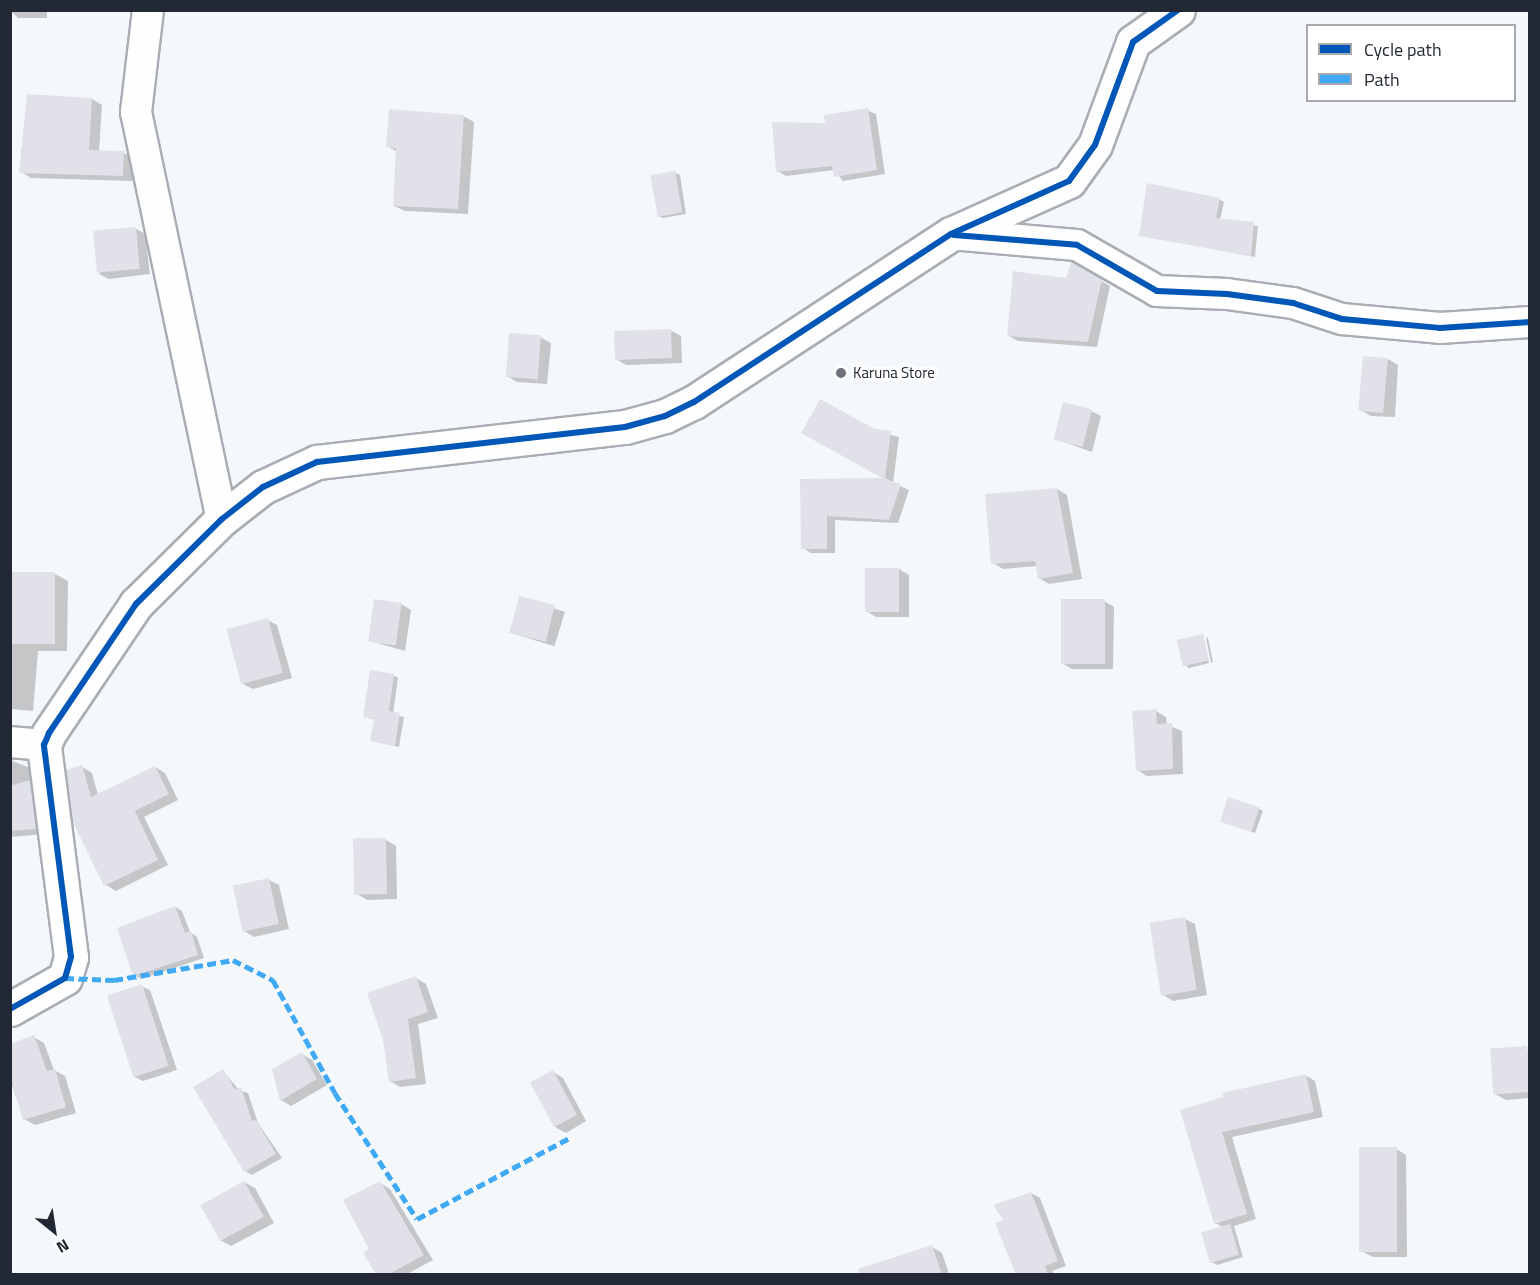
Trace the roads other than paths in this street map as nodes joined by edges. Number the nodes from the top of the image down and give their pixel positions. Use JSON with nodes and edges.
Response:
{"nodes":[{"id":1,"x":148,"y":10,"type":"edge"},
{"id":2,"x":1178,"y":10,"type":"edge"},
{"id":3,"x":951,"y":234,"type":"junction"},
{"id":4,"x":1530,"y":322,"type":"edge"},
{"id":5,"x":222,"y":519,"type":"junction"},
{"id":6,"x":10,"y":742,"type":"edge"},
{"id":7,"x":44,"y":745,"type":"junction"},
{"id":8,"x":10,"y":1009,"type":"edge"}],
"edges":[{"from":1,"to":5,"type":"street"},
{"from":2,"to":3,"type":"street"},
{"from":3,"to":4,"type":"street"},
{"from":3,"to":5,"type":"street"},
{"from":5,"to":7,"type":"street"},
{"from":6,"to":7,"type":"street"},
{"from":7,"to":8,"type":"street"}]}
